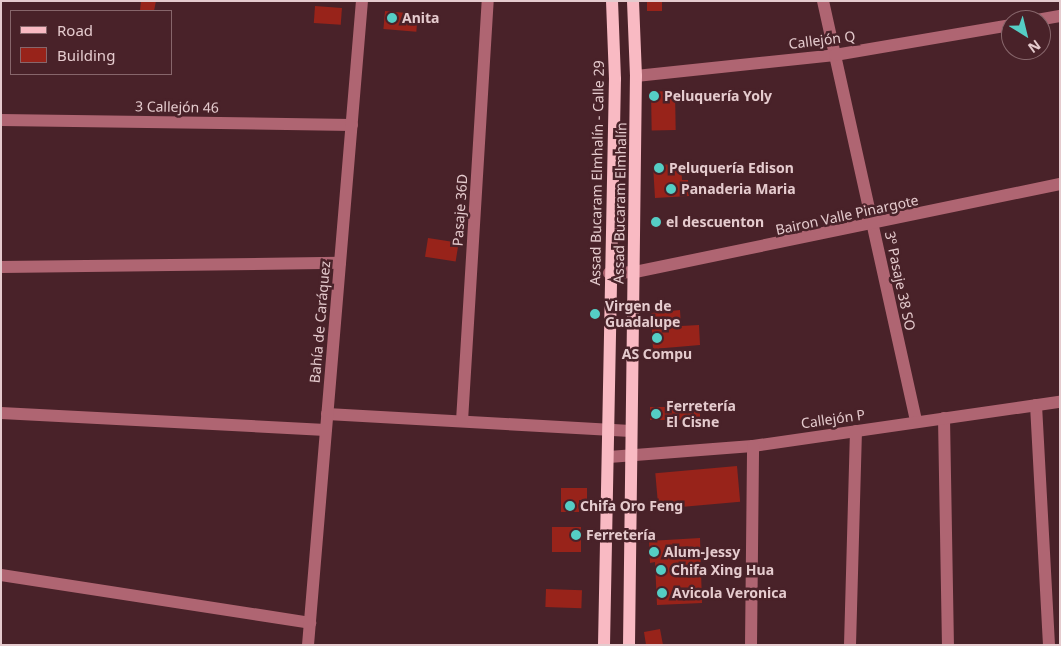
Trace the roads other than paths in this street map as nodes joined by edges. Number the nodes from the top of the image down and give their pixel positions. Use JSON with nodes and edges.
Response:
{"nodes":[{"id":1,"x":362,"y":1,"type":"edge"},
{"id":2,"x":488,"y":1,"type":"edge"},
{"id":3,"x":612,"y":1,"type":"edge"},
{"id":4,"x":633,"y":1,"type":"edge"},
{"id":5,"x":823,"y":1,"type":"edge"},
{"id":6,"x":1001,"y":26,"type":"edge"},
{"id":7,"x":836,"y":55,"type":"junction"},
{"id":8,"x":636,"y":76,"type":"junction"},
{"id":9,"x":1,"y":120,"type":"edge"},
{"id":10,"x":352,"y":125,"type":"junction"},
{"id":11,"x":1060,"y":184,"type":"edge"},
{"id":12,"x":873,"y":226,"type":"junction"},
{"id":13,"x":340,"y":263,"type":"junction"},
{"id":14,"x":1,"y":267,"type":"edge"},
{"id":15,"x":634,"y":272,"type":"junction"},
{"id":16,"x":610,"y":273,"type":"junction"},
{"id":17,"x":1060,"y":402,"type":"edge"},
{"id":18,"x":1036,"y":406,"type":"junction"},
{"id":19,"x":1,"y":413,"type":"edge"},
{"id":20,"x":327,"y":414,"type":"junction"},
{"id":21,"x":944,"y":418,"type":"junction"},
{"id":22,"x":916,"y":420,"type":"junction"},
{"id":23,"x":462,"y":421,"type":"junction"},
{"id":24,"x":326,"y":430,"type":"junction"},
{"id":25,"x":610,"y":431,"type":"junction"},
{"id":26,"x":631,"y":431,"type":"junction"},
{"id":27,"x":856,"y":432,"type":"junction"},
{"id":28,"x":753,"y":446,"type":"junction"},
{"id":29,"x":609,"y":457,"type":"junction"},
{"id":30,"x":632,"y":457,"type":"junction"},
{"id":31,"x":1,"y":575,"type":"edge"},
{"id":32,"x":310,"y":623,"type":"junction"},
{"id":33,"x":308,"y":645,"type":"edge"},
{"id":34,"x":604,"y":645,"type":"edge"},
{"id":35,"x":629,"y":645,"type":"edge"},
{"id":36,"x":751,"y":645,"type":"edge"},
{"id":37,"x":850,"y":645,"type":"edge"},
{"id":38,"x":948,"y":645,"type":"edge"},
{"id":39,"x":1049,"y":645,"type":"edge"}],
"edges":[{"from":1,"to":10,"type":"street","name":"Bahía de Caráquez"},
{"from":2,"to":23,"type":"street","name":"Pasaje 36D"},
{"from":3,"to":16,"type":"main road","name":"Assad Bucaram Elmhalín - Calle 29"},
{"from":4,"to":8,"type":"main road","name":"Assad Bucaram Elmhalín"},
{"from":5,"to":7,"type":"street","name":"3º Pasaje 38 SO"},
{"from":6,"to":7,"type":"street","name":"Callejón Q"},
{"from":7,"to":8,"type":"street","name":"Callejón Q"},
{"from":7,"to":12,"type":"street","name":"3º Pasaje 38 SO"},
{"from":8,"to":15,"type":"main road","name":"Assad Bucaram Elmhalín"},
{"from":9,"to":10,"type":"street","name":"3 Callejón 46"},
{"from":10,"to":13,"type":"street","name":"Bahía de Caráquez"},
{"from":11,"to":12,"type":"street","name":"Bairon Valle Pinargote"},
{"from":12,"to":15,"type":"street","name":"Bairon Valle Pinargote"},
{"from":12,"to":22,"type":"street","name":"3º Pasaje 38 SO"},
{"from":13,"to":14,"type":"street"},
{"from":13,"to":20,"type":"street","name":"Bahía de Caráquez"},
{"from":15,"to":16,"type":"street","name":"Bairon Valle Pinargote"},
{"from":15,"to":26,"type":"main road","name":"Assad Bucaram Elmhalín"},
{"from":16,"to":25,"type":"main road","name":"Assad Bucaram Elmhalín - Calle 29"},
{"from":17,"to":18,"type":"street","name":"Callejón P"},
{"from":18,"to":21,"type":"street","name":"Callejón P"},
{"from":18,"to":39,"type":"street"},
{"from":19,"to":24,"type":"street"},
{"from":20,"to":23,"type":"street"},
{"from":20,"to":24,"type":"street","name":"Bahía de Caráquez"},
{"from":21,"to":22,"type":"street","name":"Callejón P"},
{"from":21,"to":38,"type":"street"},
{"from":22,"to":27,"type":"street","name":"Callejón P"},
{"from":23,"to":25,"type":"street"},
{"from":24,"to":32,"type":"street","name":"Bahía de Caráquez"},
{"from":25,"to":26,"type":"street"},
{"from":25,"to":29,"type":"main road","name":"Assad Bucaram Elmhalín - Calle 29"},
{"from":26,"to":30,"type":"main road","name":"Assad Bucaram Elmhalín"},
{"from":27,"to":28,"type":"street","name":"Callejón P"},
{"from":27,"to":37,"type":"street"},
{"from":28,"to":30,"type":"street","name":"Callejón P"},
{"from":28,"to":36,"type":"street"},
{"from":29,"to":30,"type":"street","name":"Callejón P"},
{"from":29,"to":34,"type":"main road","name":"Assad Bucaram Elmhalín - Calle 29"},
{"from":30,"to":35,"type":"main road","name":"Assad Bucaram Elmhalín"},
{"from":31,"to":32,"type":"street"},
{"from":32,"to":33,"type":"street","name":"Bahía de Caráquez"}]}
